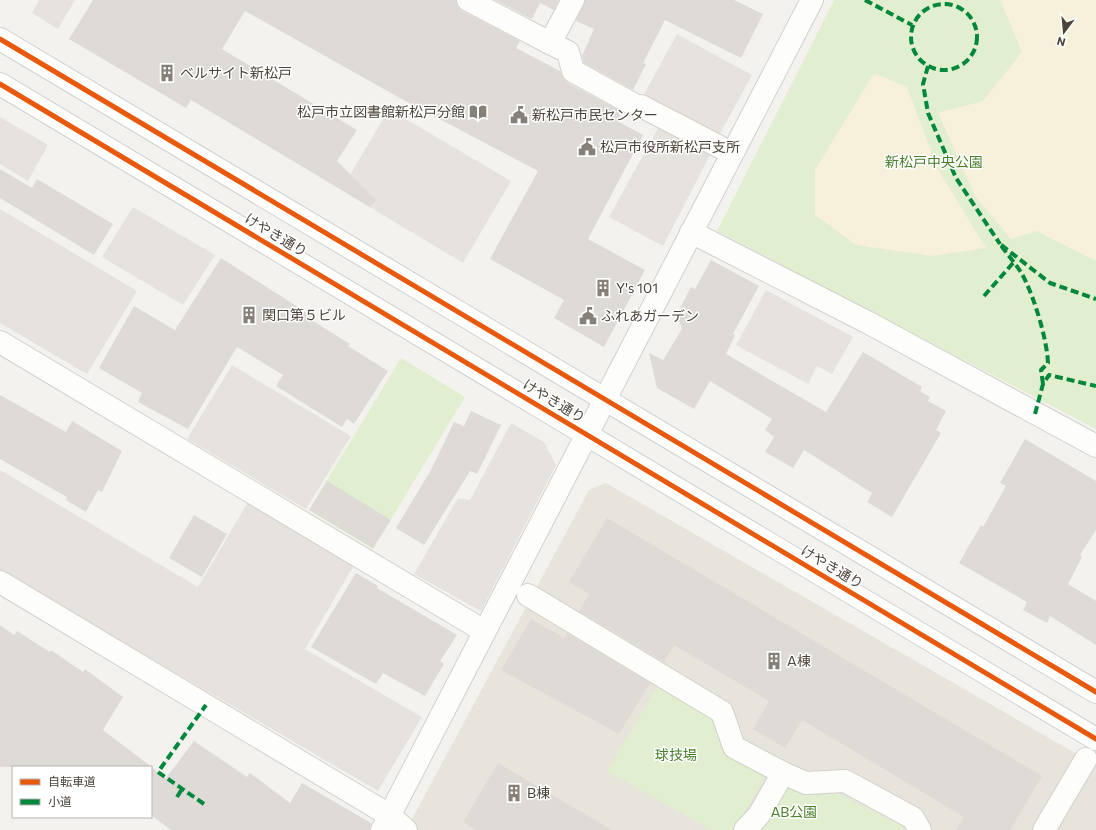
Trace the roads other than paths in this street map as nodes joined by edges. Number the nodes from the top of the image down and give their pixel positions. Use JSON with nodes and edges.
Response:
{"nodes":[{"id":1,"x":468,"y":0,"type":"edge"},
{"id":2,"x":573,"y":0,"type":"edge"},
{"id":3,"x":812,"y":0,"type":"edge"},
{"id":4,"x":0,"y":38,"type":"edge"},
{"id":5,"x":550,"y":43,"type":"junction"},
{"id":6,"x":0,"y":84,"type":"edge"},
{"id":7,"x":720,"y":147,"type":"dead end"},
{"id":8,"x":691,"y":232,"type":"junction"},
{"id":9,"x":0,"y":342,"type":"edge"},
{"id":10,"x":604,"y":399,"type":"junction"},
{"id":11,"x":586,"y":434,"type":"junction"},
{"id":12,"x":1096,"y":446,"type":"edge"},
{"id":13,"x":0,"y":582,"type":"edge"},
{"id":14,"x":528,"y":595,"type":"dead end"},
{"id":15,"x":484,"y":631,"type":"junction"},
{"id":16,"x":1096,"y":692,"type":"edge"},
{"id":17,"x":1096,"y":739,"type":"edge"},
{"id":18,"x":1086,"y":759,"type":"dead end"},
{"id":19,"x":783,"y":773,"type":"junction"},
{"id":20,"x":385,"y":823,"type":"edge"},
{"id":21,"x":406,"y":830,"type":"edge"},
{"id":22,"x":745,"y":830,"type":"edge"},
{"id":23,"x":920,"y":830,"type":"edge"},
{"id":24,"x":1044,"y":830,"type":"edge"}],
"edges":[{"from":1,"to":5,"type":"street"},
{"from":2,"to":5,"type":"street"},
{"from":3,"to":8,"type":"street"},
{"from":4,"to":10,"type":"street","name":"けやき通り"},
{"from":5,"to":7,"type":"street"},
{"from":6,"to":11,"type":"street","name":"けやき通り"},
{"from":8,"to":10,"type":"street"},
{"from":8,"to":12,"type":"street"},
{"from":9,"to":15,"type":"street"},
{"from":10,"to":11,"type":"street"},
{"from":10,"to":16,"type":"street","name":"けやき通り"},
{"from":11,"to":15,"type":"street"},
{"from":11,"to":17,"type":"street","name":"けやき通り"},
{"from":13,"to":20,"type":"street"},
{"from":14,"to":19,"type":"street"},
{"from":15,"to":20,"type":"street"},
{"from":18,"to":24,"type":"street"},
{"from":19,"to":22,"type":"street"},
{"from":19,"to":23,"type":"street"},
{"from":20,"to":21,"type":"street"}]}
